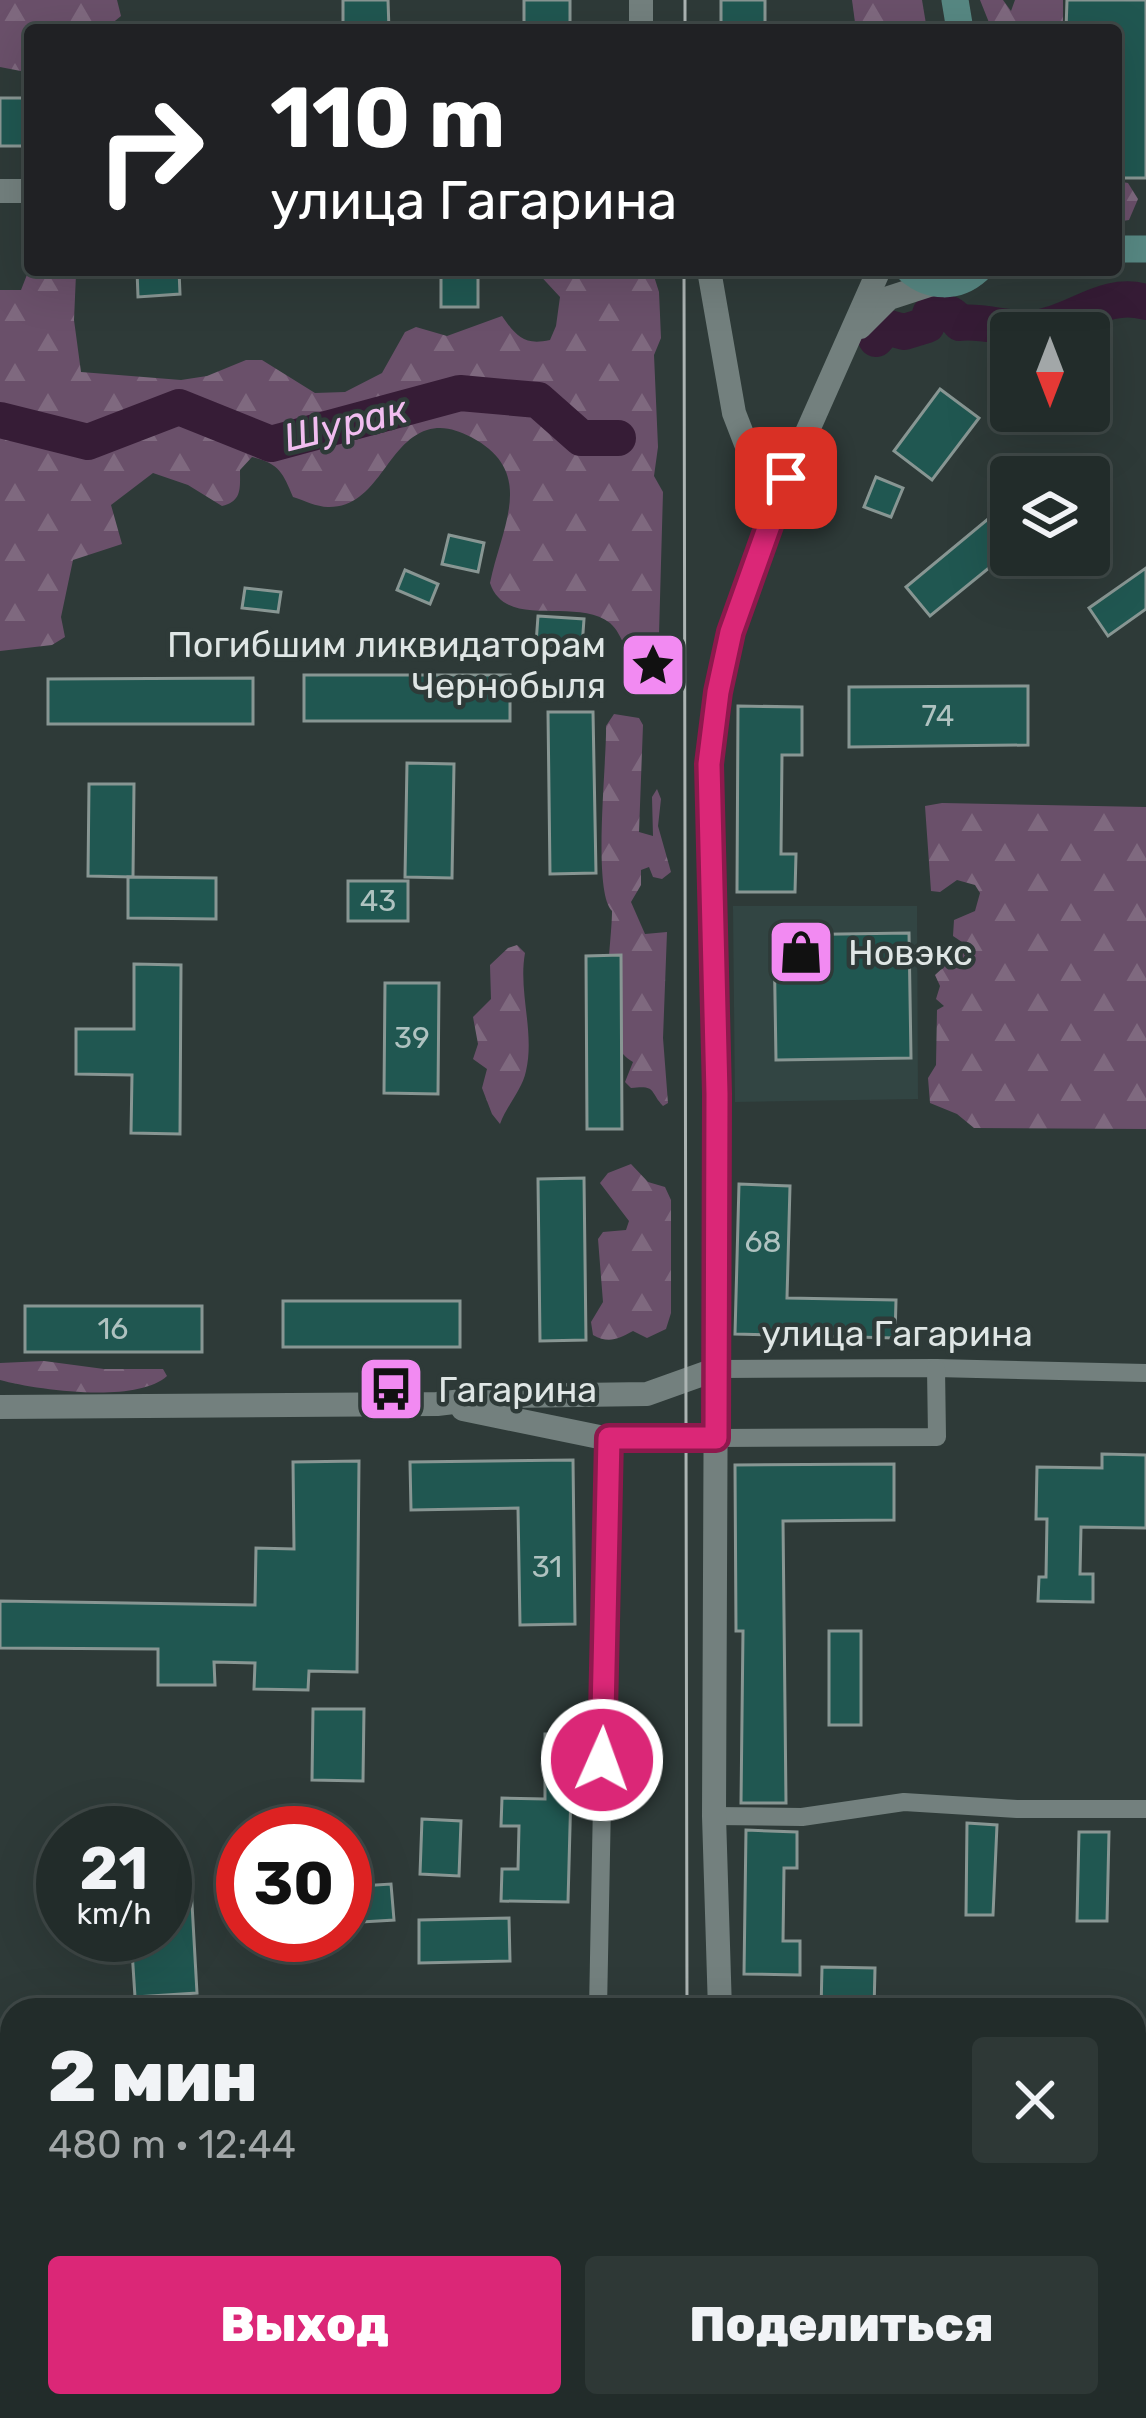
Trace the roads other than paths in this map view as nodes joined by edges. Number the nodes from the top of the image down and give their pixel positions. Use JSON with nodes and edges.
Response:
{"nodes":[{"id":1,"x":710,"y":276,"type":"edge"},
{"id":2,"x":876,"y":276,"type":"edge"},
{"id":3,"x":968,"y":276,"type":"edge"},
{"id":4,"x":921,"y":277,"type":"edge"},
{"id":5,"x":845,"y":342,"type":"junction"},
{"id":6,"x":772,"y":511,"type":"junction"},
{"id":7,"x":936,"y":1368,"type":"junction"},
{"id":8,"x":717,"y":1369,"type":"junction"},
{"id":9,"x":1146,"y":1373,"type":"edge"},
{"id":10,"x":437,"y":1404,"type":"junction"},
{"id":11,"x":0,"y":1407,"type":"edge"},
{"id":12,"x":609,"y":1438,"type":"junction"},
{"id":13,"x":716,"y":1438,"type":"junction"},
{"id":14,"x":1146,"y":1809,"type":"edge"},
{"id":15,"x":714,"y":1816,"type":"junction"},
{"id":16,"x":598,"y":1998,"type":"edge"},
{"id":17,"x":720,"y":1998,"type":"edge"}],
"edges":[{"from":1,"to":6,"type":"street"},
{"from":2,"to":5,"type":"street"},
{"from":3,"to":4,"type":"main road"},
{"from":4,"to":5,"type":"street"},
{"from":5,"to":6,"type":"street"},
{"from":6,"to":8,"type":"street"},
{"from":7,"to":8,"type":"street","name":"улица Гагарина"},
{"from":7,"to":9,"type":"street","name":"улица Гагарина"},
{"from":7,"to":13,"type":"street","name":"улица Гагарина"},
{"from":8,"to":10,"type":"street","name":"улица Гагарина"},
{"from":8,"to":13,"type":"street"},
{"from":10,"to":11,"type":"street","name":"улица Гагарина"},
{"from":10,"to":12,"type":"street","name":"улица Гагарина"},
{"from":12,"to":13,"type":"street","name":"улица Гагарина"},
{"from":12,"to":16,"type":"street"},
{"from":13,"to":15,"type":"street"},
{"from":14,"to":15,"type":"street"},
{"from":15,"to":17,"type":"street"}]}
